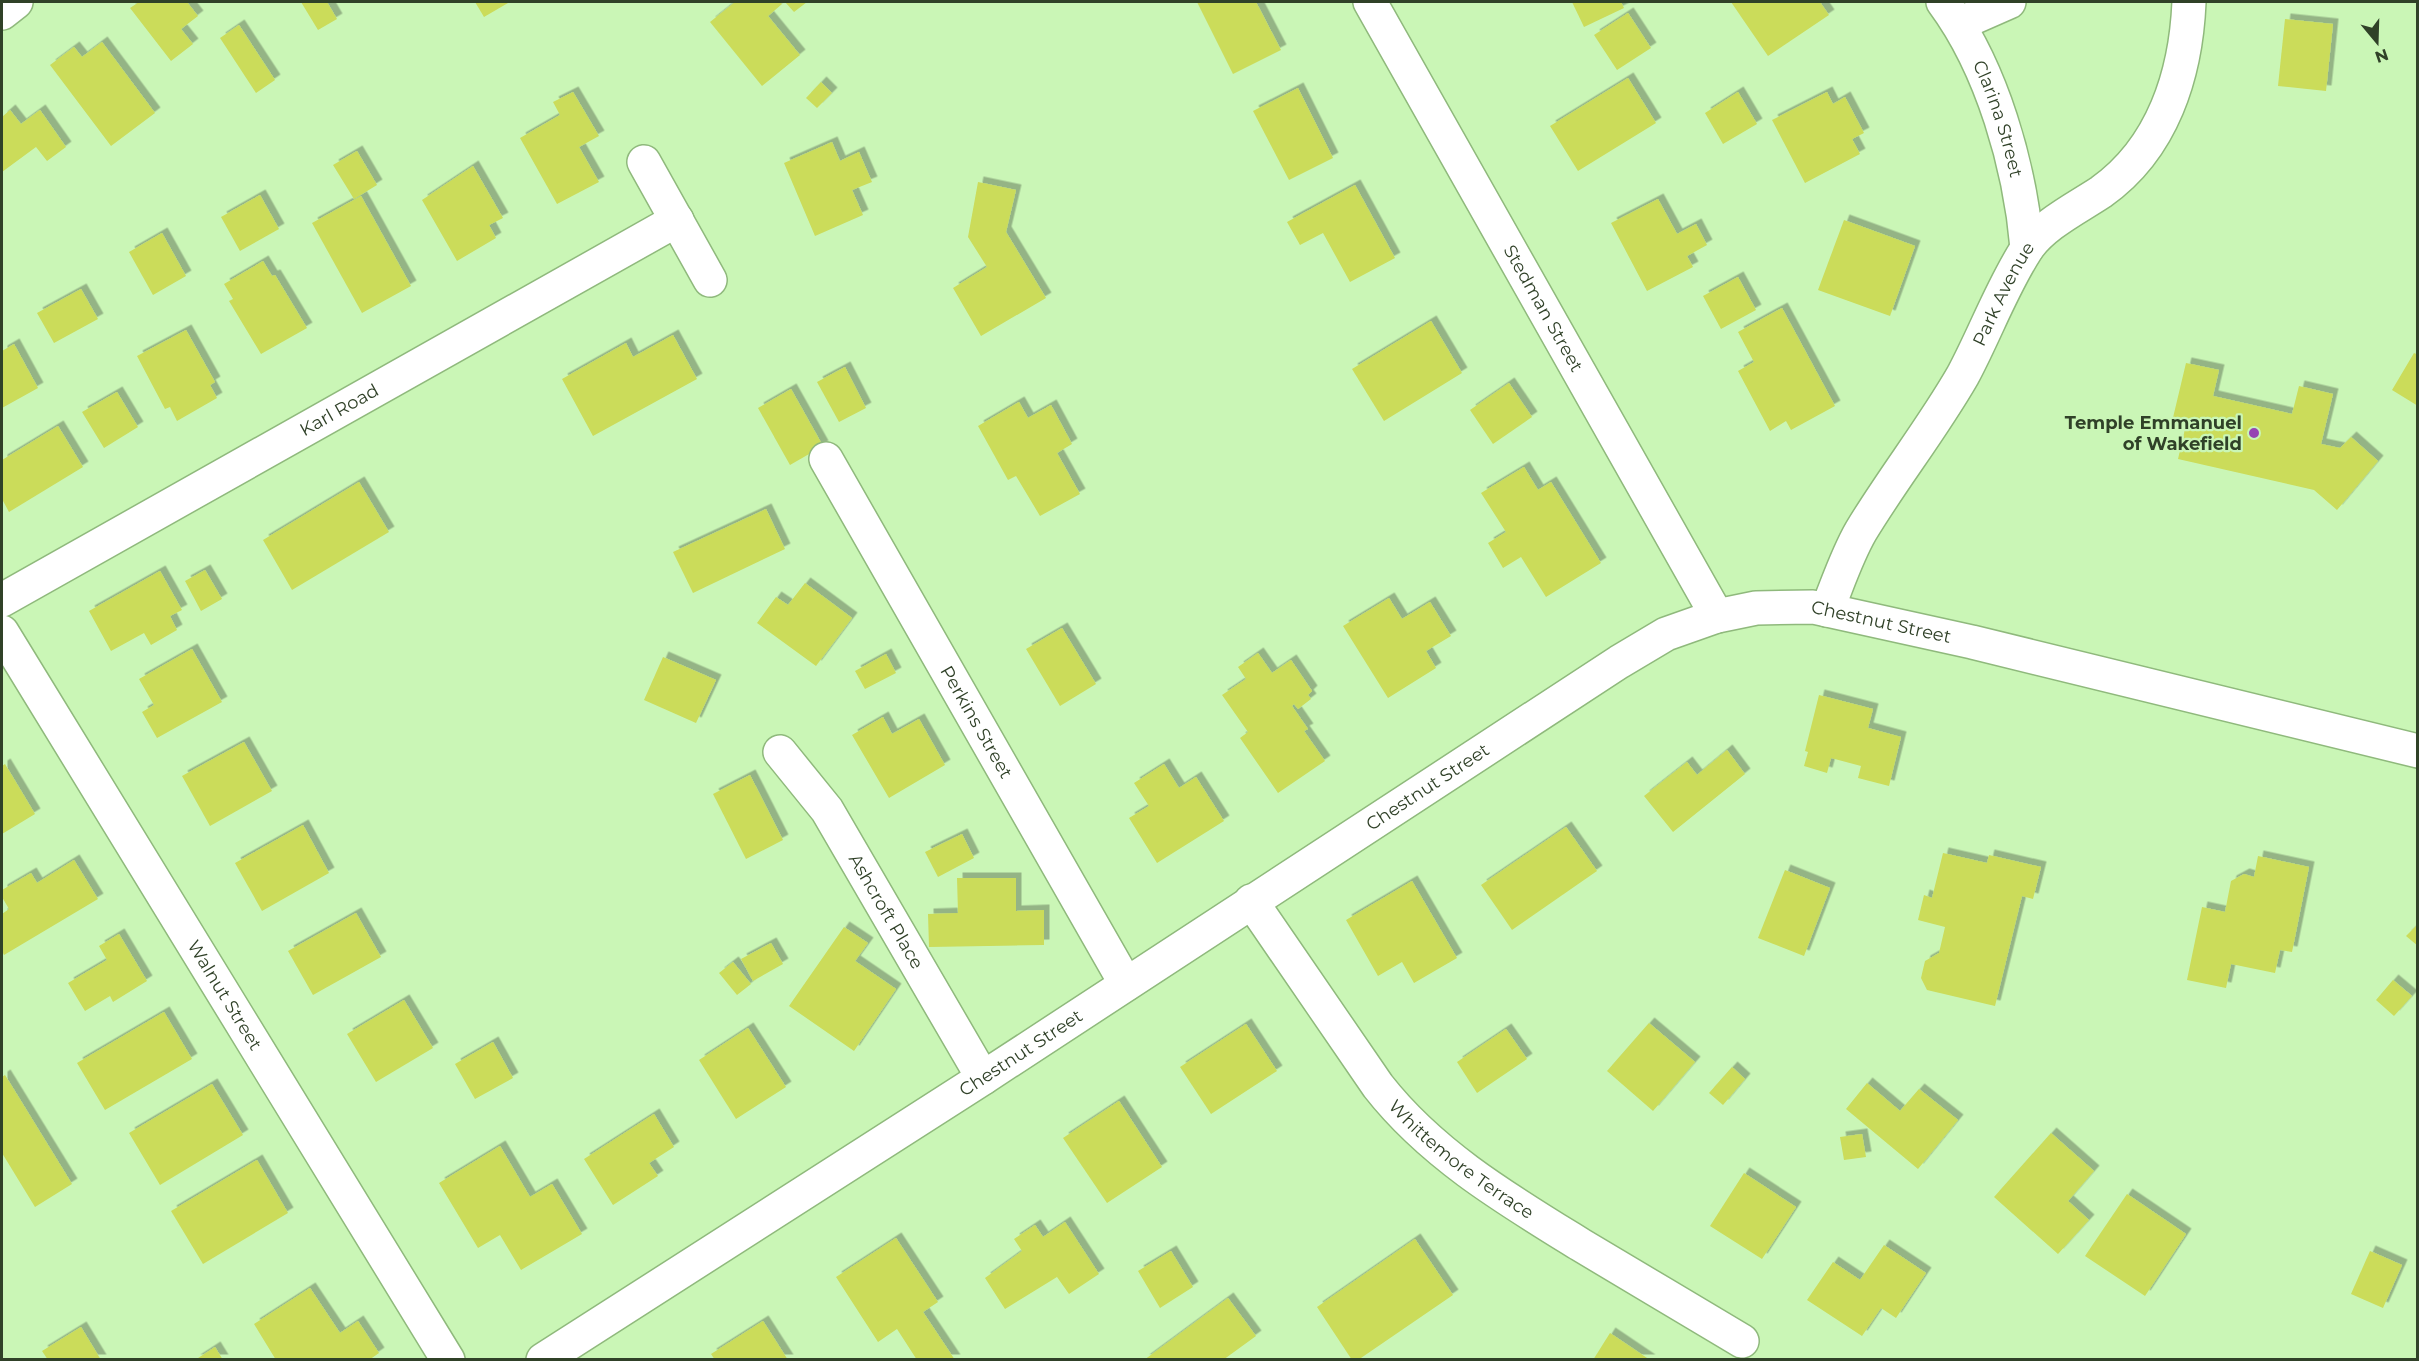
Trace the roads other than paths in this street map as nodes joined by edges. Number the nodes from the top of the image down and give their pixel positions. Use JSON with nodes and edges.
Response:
{"nodes":[{"id":1,"x":16,"y":2,"type":"edge"},
{"id":2,"x":1370,"y":2,"type":"edge"},
{"id":3,"x":2009,"y":2,"type":"edge"},
{"id":4,"x":2189,"y":2,"type":"edge"},
{"id":5,"x":2,"y":13,"type":"edge"},
{"id":6,"x":1951,"y":13,"type":"edge"},
{"id":7,"x":644,"y":162,"type":"dead end"},
{"id":8,"x":676,"y":220,"type":"junction"},
{"id":9,"x":2027,"y":248,"type":"junction"},
{"id":10,"x":710,"y":280,"type":"dead end"},
{"id":11,"x":826,"y":459,"type":"dead end"},
{"id":12,"x":2,"y":600,"type":"edge"},
{"id":13,"x":1827,"y":610,"type":"junction"},
{"id":14,"x":1717,"y":616,"type":"junction"},
{"id":15,"x":2,"y":632,"type":"edge"},
{"id":16,"x":2418,"y":750,"type":"edge"},
{"id":17,"x":780,"y":752,"type":"dead end"},
{"id":18,"x":1251,"y":901,"type":"junction"},
{"id":19,"x":1126,"y":984,"type":"junction"},
{"id":20,"x":983,"y":1078,"type":"junction"},
{"id":21,"x":1742,"y":1341,"type":"dead end"},
{"id":22,"x":448,"y":1359,"type":"edge"},
{"id":23,"x":543,"y":1359,"type":"edge"}],
"edges":[{"from":1,"to":5,"type":"street"},
{"from":2,"to":14,"type":"street","name":"Stedman Street"},
{"from":3,"to":6,"type":"street"},
{"from":4,"to":9,"type":"street","name":"Park Avenue"},
{"from":6,"to":9,"type":"street","name":"Clarina Street"},
{"from":7,"to":8,"type":"street"},
{"from":8,"to":10,"type":"street"},
{"from":8,"to":12,"type":"street","name":"Karl Road"},
{"from":9,"to":13,"type":"street","name":"Park Avenue"},
{"from":11,"to":19,"type":"street","name":"Perkins Street"},
{"from":13,"to":14,"type":"street","name":"Chestnut Street"},
{"from":13,"to":16,"type":"street","name":"Chestnut Street"},
{"from":14,"to":18,"type":"street","name":"Chestnut Street"},
{"from":15,"to":22,"type":"street","name":"Walnut Street"},
{"from":17,"to":20,"type":"street","name":"Ashcroft Place"},
{"from":18,"to":19,"type":"street","name":"Chestnut Street"},
{"from":18,"to":21,"type":"street","name":"Whittemore Terrace"},
{"from":19,"to":20,"type":"street","name":"Chestnut Street"},
{"from":20,"to":23,"type":"street","name":"Chestnut Street"}]}
